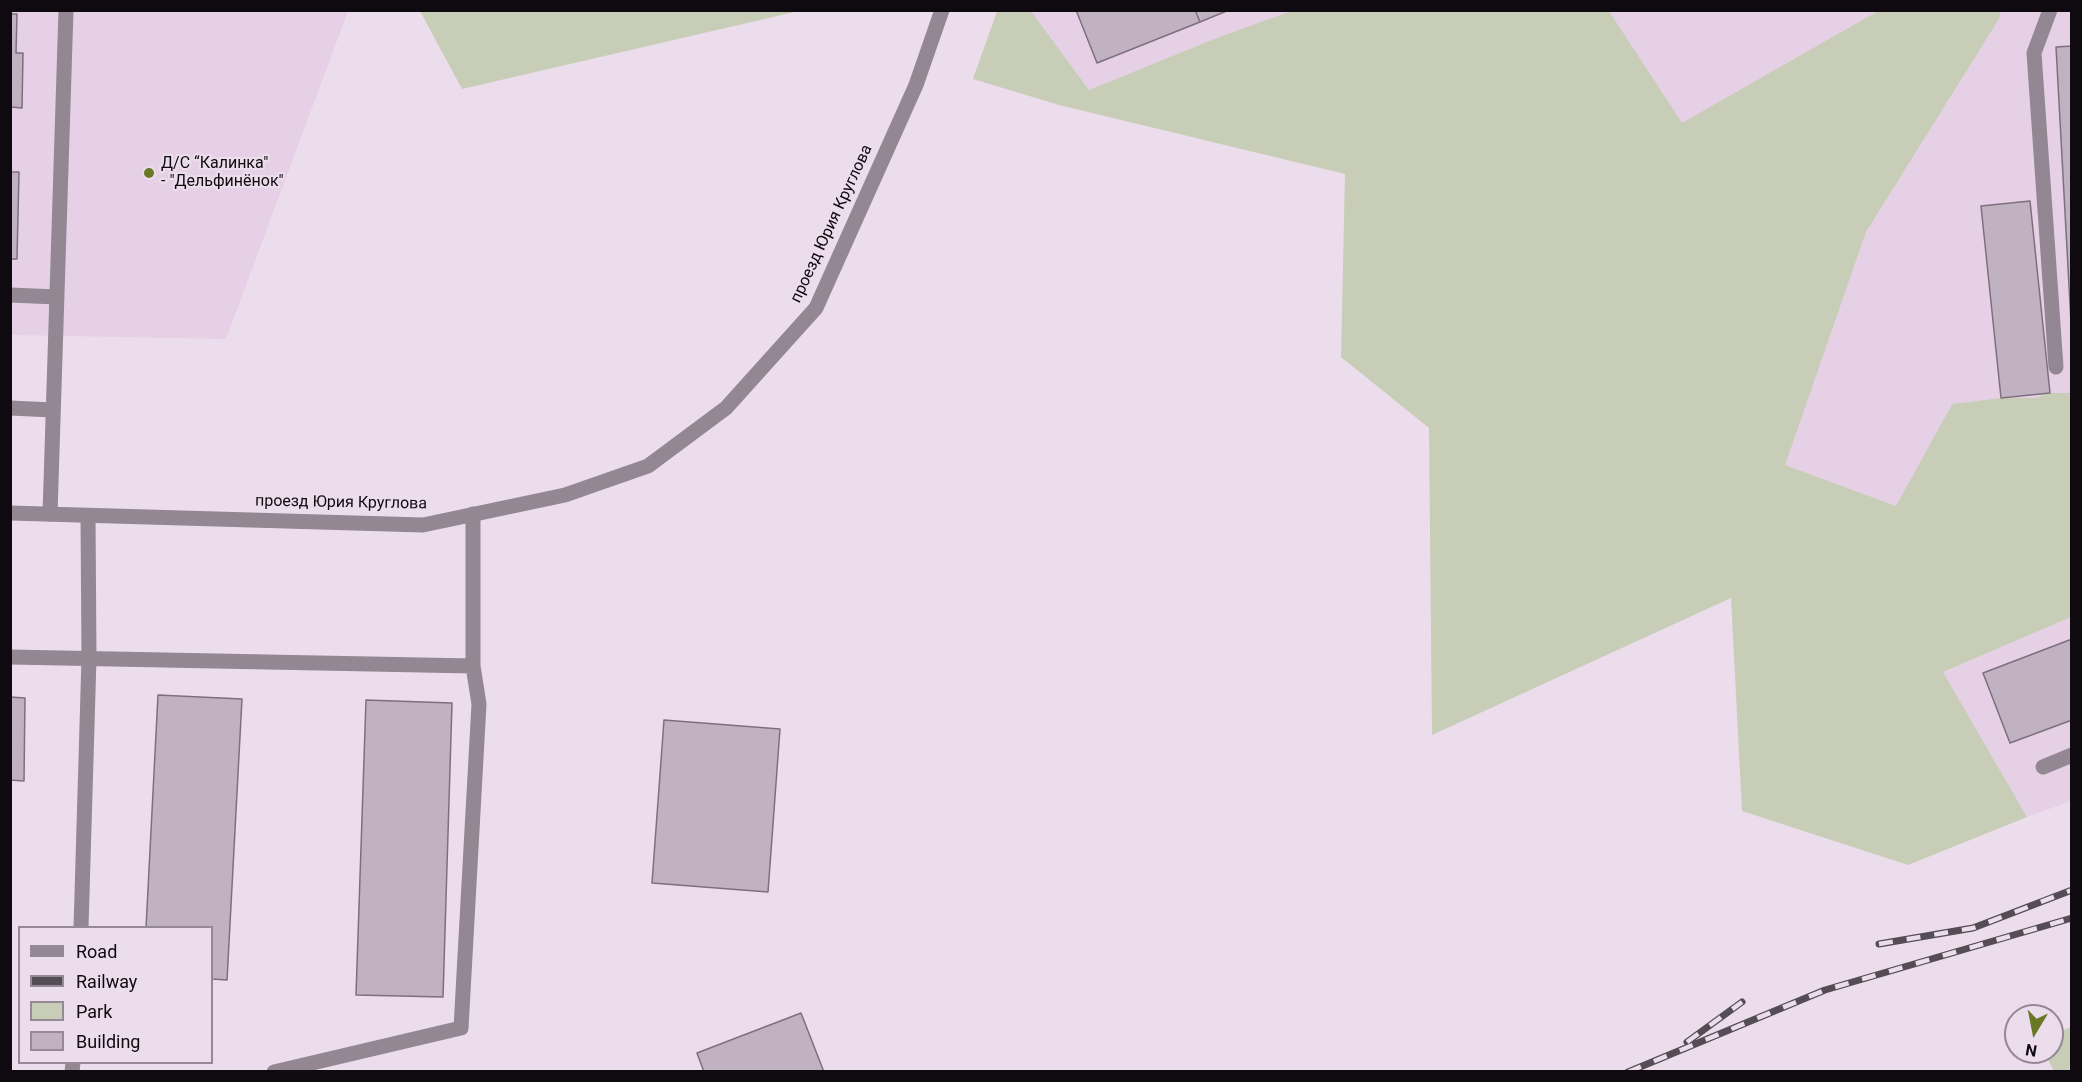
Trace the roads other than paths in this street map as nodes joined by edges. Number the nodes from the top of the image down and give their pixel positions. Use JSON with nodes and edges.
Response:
{"nodes":[{"id":1,"x":66,"y":10,"type":"edge"},
{"id":2,"x":942,"y":10,"type":"edge"},
{"id":3,"x":2050,"y":10,"type":"edge"},
{"id":4,"x":10,"y":295,"type":"edge"},
{"id":5,"x":57,"y":297,"type":"junction"},
{"id":6,"x":2056,"y":367,"type":"dead end"},
{"id":7,"x":10,"y":408,"type":"edge"},
{"id":8,"x":53,"y":410,"type":"junction"},
{"id":9,"x":10,"y":513,"type":"edge"},
{"id":10,"x":50,"y":514,"type":"junction"},
{"id":11,"x":473,"y":514,"type":"junction"},
{"id":12,"x":88,"y":516,"type":"junction"},
{"id":13,"x":10,"y":657,"type":"edge"},
{"id":14,"x":89,"y":658,"type":"junction"},
{"id":15,"x":473,"y":666,"type":"junction"},
{"id":16,"x":2072,"y":754,"type":"edge"},
{"id":17,"x":2043,"y":767,"type":"dead end"},
{"id":18,"x":81,"y":926,"type":"edge"},
{"id":19,"x":274,"y":1071,"type":"edge"}],
"edges":[{"from":1,"to":5,"type":"street"},
{"from":2,"to":11,"type":"street","name":"проезд Юрия Круглова"},
{"from":3,"to":6,"type":"street"},
{"from":4,"to":5,"type":"street"},
{"from":5,"to":8,"type":"street"},
{"from":7,"to":8,"type":"street"},
{"from":8,"to":10,"type":"street"},
{"from":9,"to":10,"type":"street","name":"проезд Юрия Круглова"},
{"from":10,"to":12,"type":"street","name":"проезд Юрия Круглова"},
{"from":11,"to":12,"type":"street","name":"проезд Юрия Круглова"},
{"from":11,"to":15,"type":"street"},
{"from":12,"to":14,"type":"street"},
{"from":13,"to":14,"type":"street"},
{"from":14,"to":15,"type":"street"},
{"from":14,"to":18,"type":"street"},
{"from":15,"to":19,"type":"street"},
{"from":16,"to":17,"type":"street"}]}
